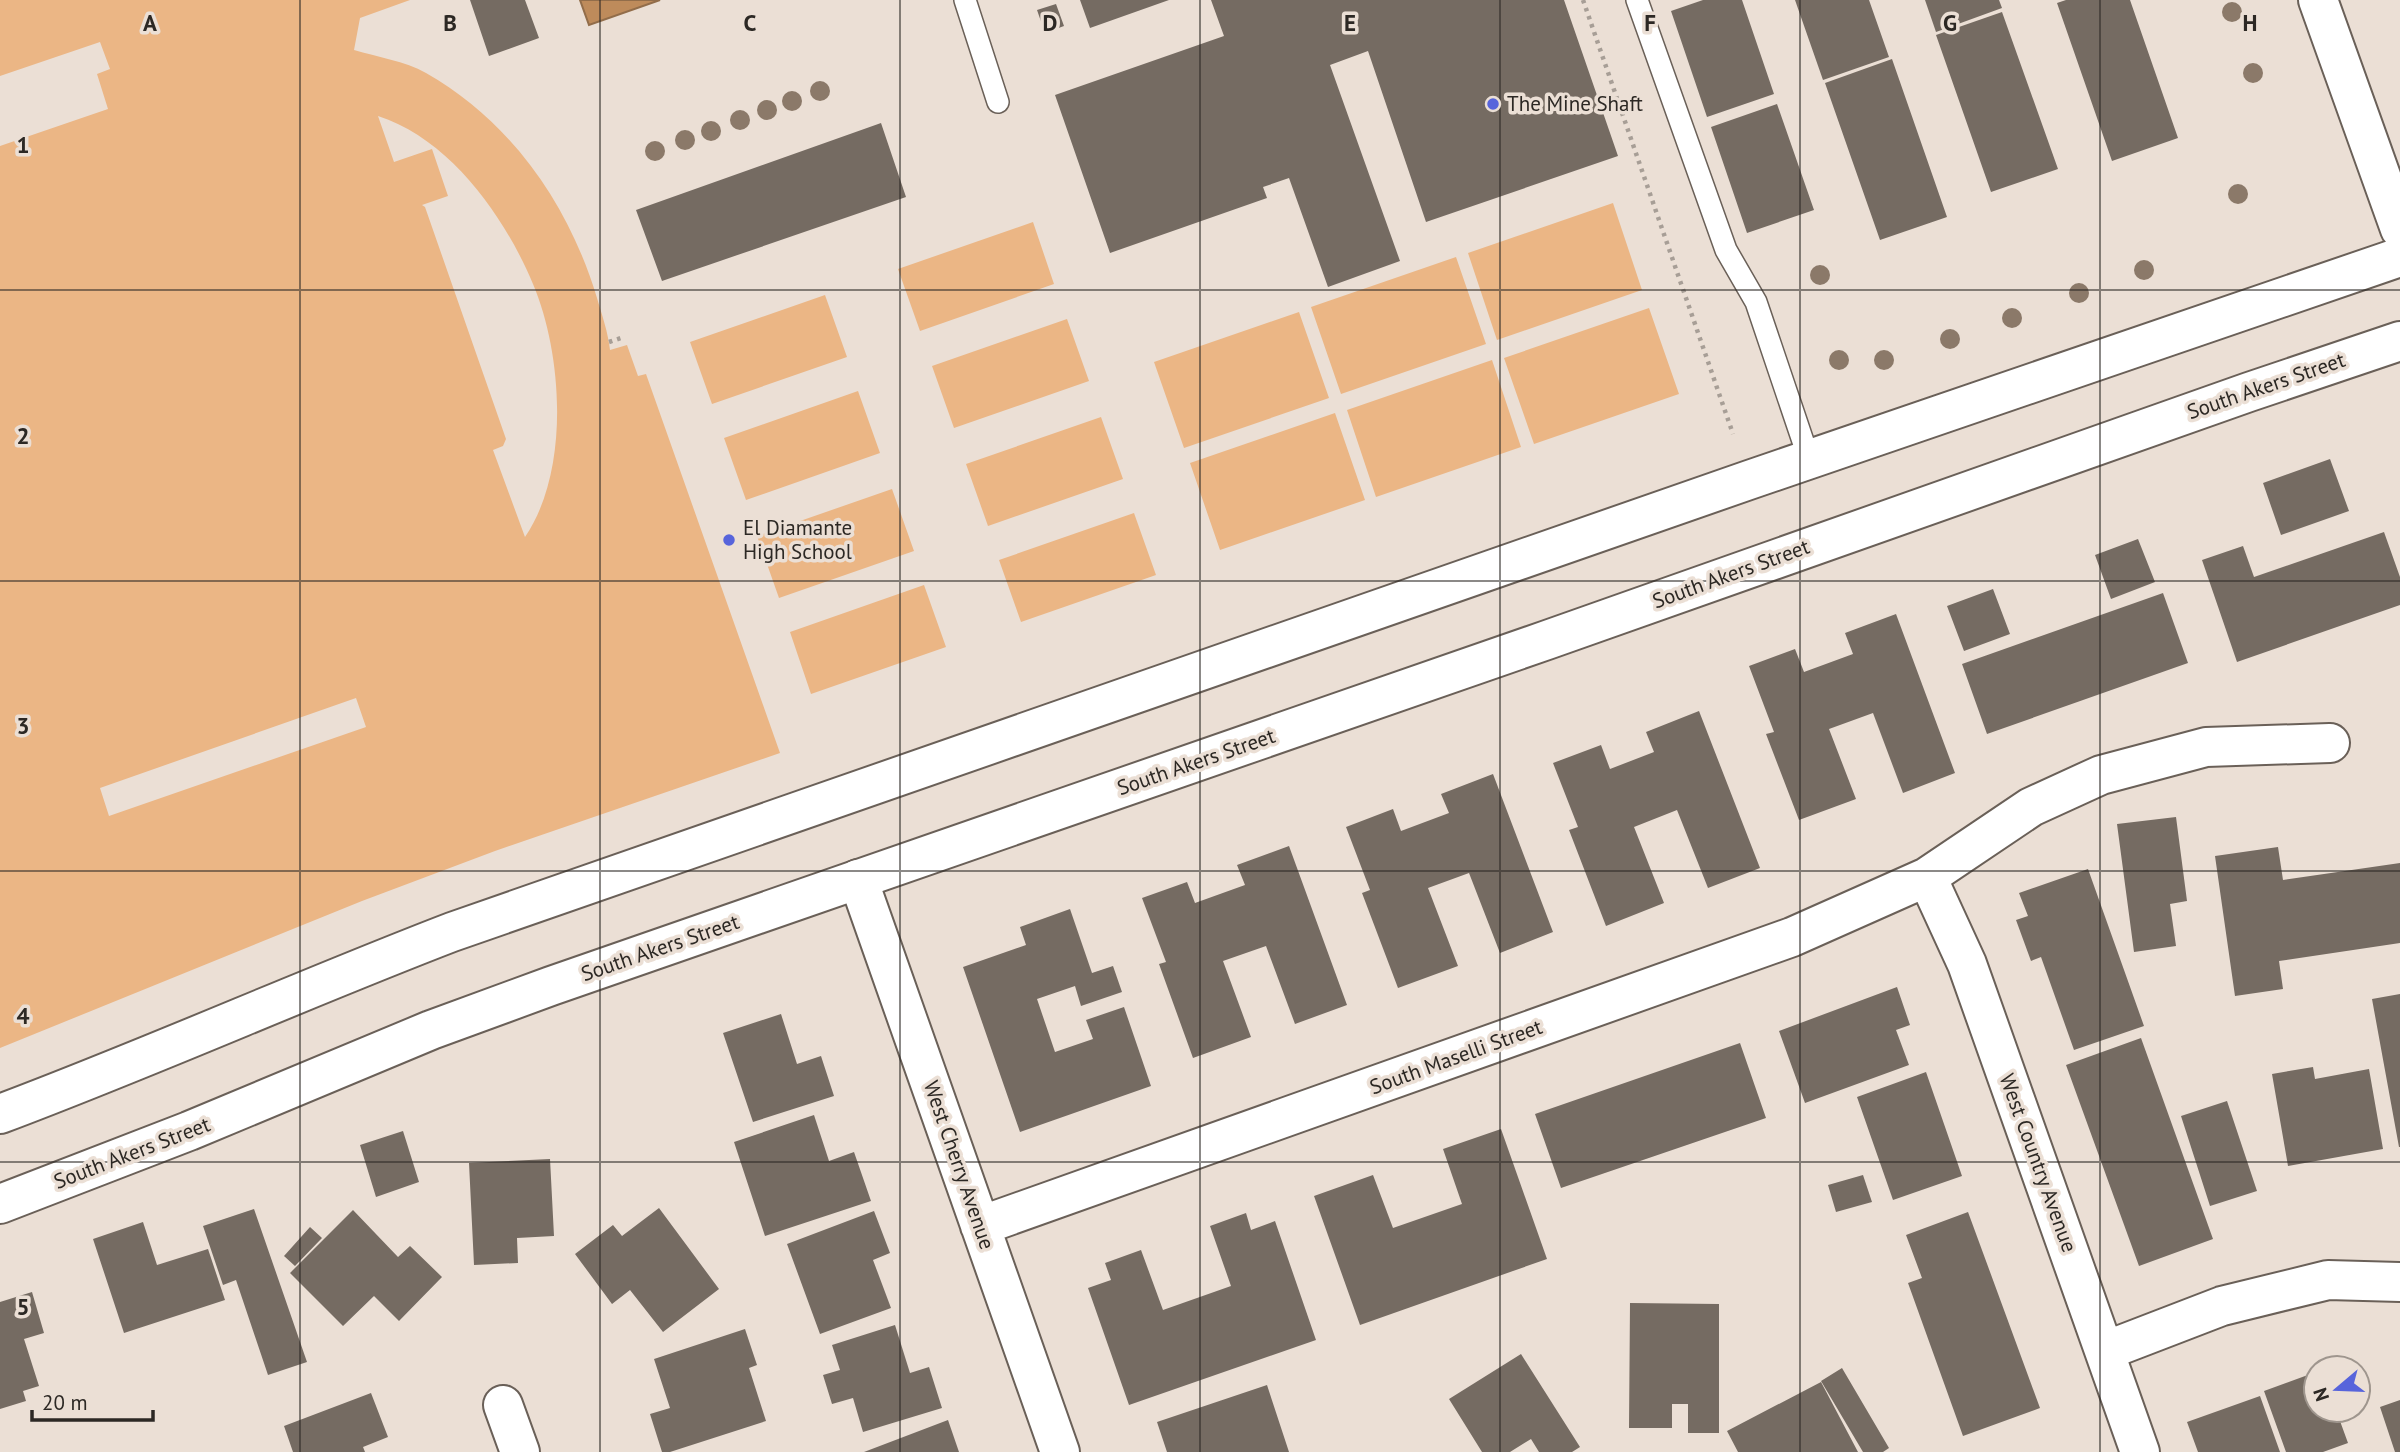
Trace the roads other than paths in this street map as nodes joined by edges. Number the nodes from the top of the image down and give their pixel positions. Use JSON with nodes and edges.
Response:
{"nodes":[{"id":1,"x":965,"y":0,"type":"edge"},
{"id":2,"x":1637,"y":0,"type":"edge"},
{"id":3,"x":2318,"y":0,"type":"edge"},
{"id":4,"x":998,"y":102,"type":"dead end"},
{"id":5,"x":2400,"y":229,"type":"edge"},
{"id":6,"x":2400,"y":257,"type":"edge"},
{"id":7,"x":2400,"y":341,"type":"edge"},
{"id":8,"x":1809,"y":460,"type":"junction"},
{"id":9,"x":2330,"y":743,"type":"dead end"},
{"id":10,"x":1927,"y":877,"type":"junction"},
{"id":11,"x":858,"y":879,"type":"junction"},
{"id":12,"x":0,"y":1114,"type":"edge"},
{"id":13,"x":0,"y":1204,"type":"edge"},
{"id":14,"x":980,"y":1226,"type":"junction"},
{"id":15,"x":2400,"y":1282,"type":"edge"},
{"id":16,"x":2105,"y":1350,"type":"junction"},
{"id":17,"x":503,"y":1405,"type":"dead end"},
{"id":18,"x":520,"y":1452,"type":"edge"},
{"id":19,"x":1060,"y":1452,"type":"edge"},
{"id":20,"x":2140,"y":1452,"type":"edge"}],
"edges":[{"from":1,"to":4,"type":"lane"},
{"from":2,"to":8,"type":"lane"},
{"from":3,"to":5,"type":"main road"},
{"from":6,"to":8,"type":"main road"},
{"from":7,"to":11,"type":"main road","name":"South Akers Street"},
{"from":8,"to":12,"type":"main road"},
{"from":9,"to":10,"type":"main road","name":"South Maselli Street"},
{"from":10,"to":14,"type":"main road","name":"South Maselli Street"},
{"from":10,"to":16,"type":"main road","name":"West Country Avenue"},
{"from":11,"to":13,"type":"main road","name":"South Akers Street"},
{"from":11,"to":14,"type":"main road","name":"West Cherry Avenue"},
{"from":14,"to":19,"type":"main road","name":"West Cherry Avenue"},
{"from":15,"to":16,"type":"main road"},
{"from":16,"to":20,"type":"main road","name":"West Country Avenue"},
{"from":17,"to":18,"type":"main road"}]}
